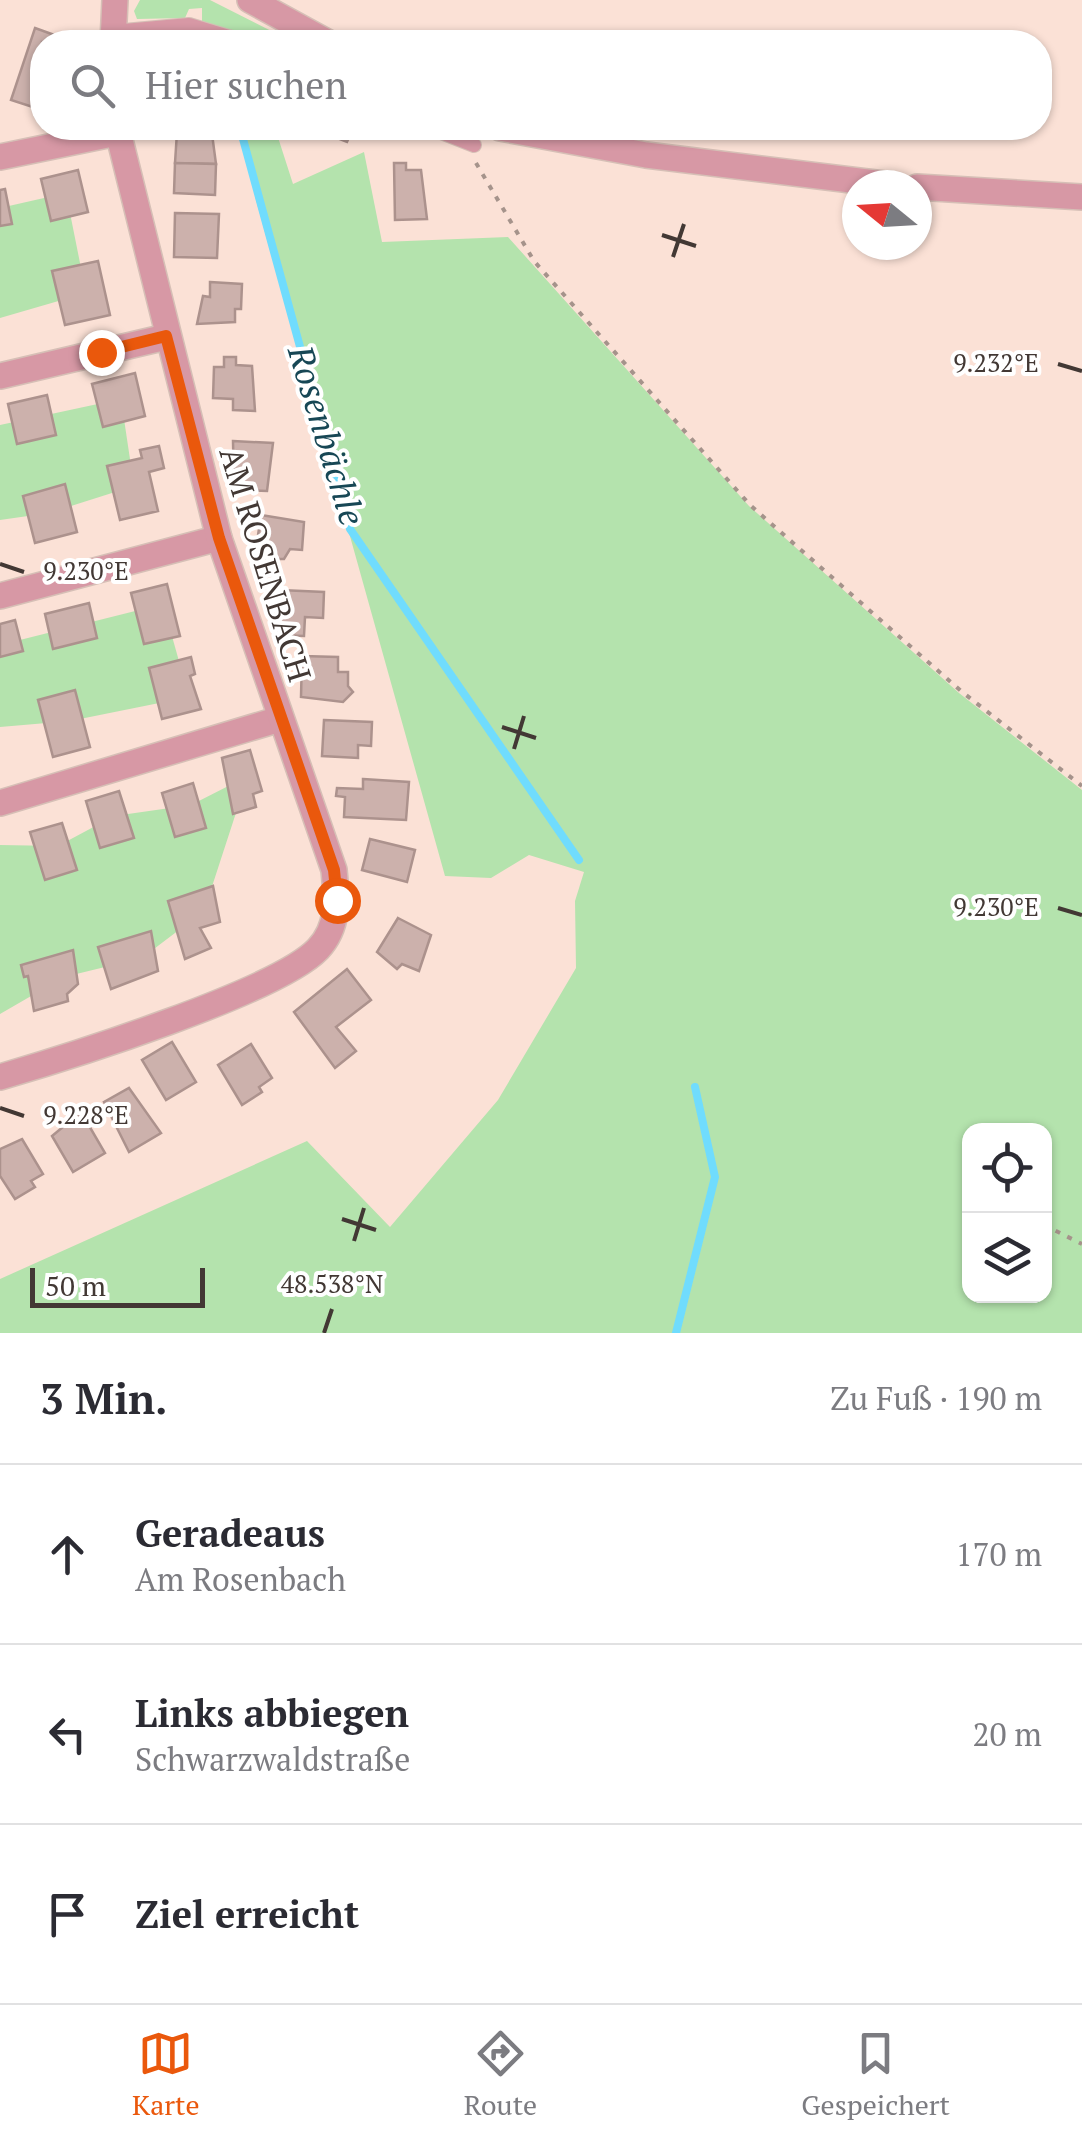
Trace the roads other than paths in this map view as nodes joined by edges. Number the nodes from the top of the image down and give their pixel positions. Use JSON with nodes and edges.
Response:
{"nodes":[{"id":1,"x":116,"y":0,"type":"edge"},
{"id":2,"x":250,"y":0,"type":"edge"},
{"id":3,"x":114,"y":30,"type":"edge"},
{"id":4,"x":157,"y":30,"type":"edge"},
{"id":5,"x":205,"y":30,"type":"edge"},
{"id":6,"x":305,"y":30,"type":"edge"},
{"id":7,"x":74,"y":140,"type":"edge"},
{"id":8,"x":119,"y":140,"type":"edge"},
{"id":9,"x":461,"y":140,"type":"edge"},
{"id":10,"x":565,"y":140,"type":"edge"},
{"id":11,"x":474,"y":145,"type":"road end"},
{"id":12,"x":0,"y":157,"type":"edge"},
{"id":13,"x":842,"y":179,"type":"edge"},
{"id":14,"x":932,"y":188,"type":"edge"},
{"id":15,"x":1082,"y":197,"type":"edge"},
{"id":16,"x":166,"y":336,"type":"junction"},
{"id":17,"x":0,"y":376,"type":"edge"},
{"id":18,"x":219,"y":538,"type":"junction"},
{"id":19,"x":0,"y":596,"type":"edge"},
{"id":20,"x":280,"y":719,"type":"junction"},
{"id":21,"x":0,"y":803,"type":"edge"},
{"id":22,"x":0,"y":1077,"type":"edge"}],
"edges":[{"from":1,"to":3,"type":"street"},
{"from":2,"to":6,"type":"street"},
{"from":4,"to":5,"type":"lane"},
{"from":7,"to":12,"type":"street"},
{"from":8,"to":16,"type":"street","name":"AM ROSENBACH"},
{"from":9,"to":11,"type":"lane"},
{"from":10,"to":13,"type":"street"},
{"from":14,"to":15,"type":"street"},
{"from":16,"to":17,"type":"street"},
{"from":16,"to":18,"type":"street","name":"AM ROSENBACH"},
{"from":18,"to":19,"type":"street"},
{"from":18,"to":20,"type":"street","name":"AM ROSENBACH"},
{"from":20,"to":21,"type":"street"},
{"from":20,"to":22,"type":"street","name":"AM ROSENBACH"}]}
